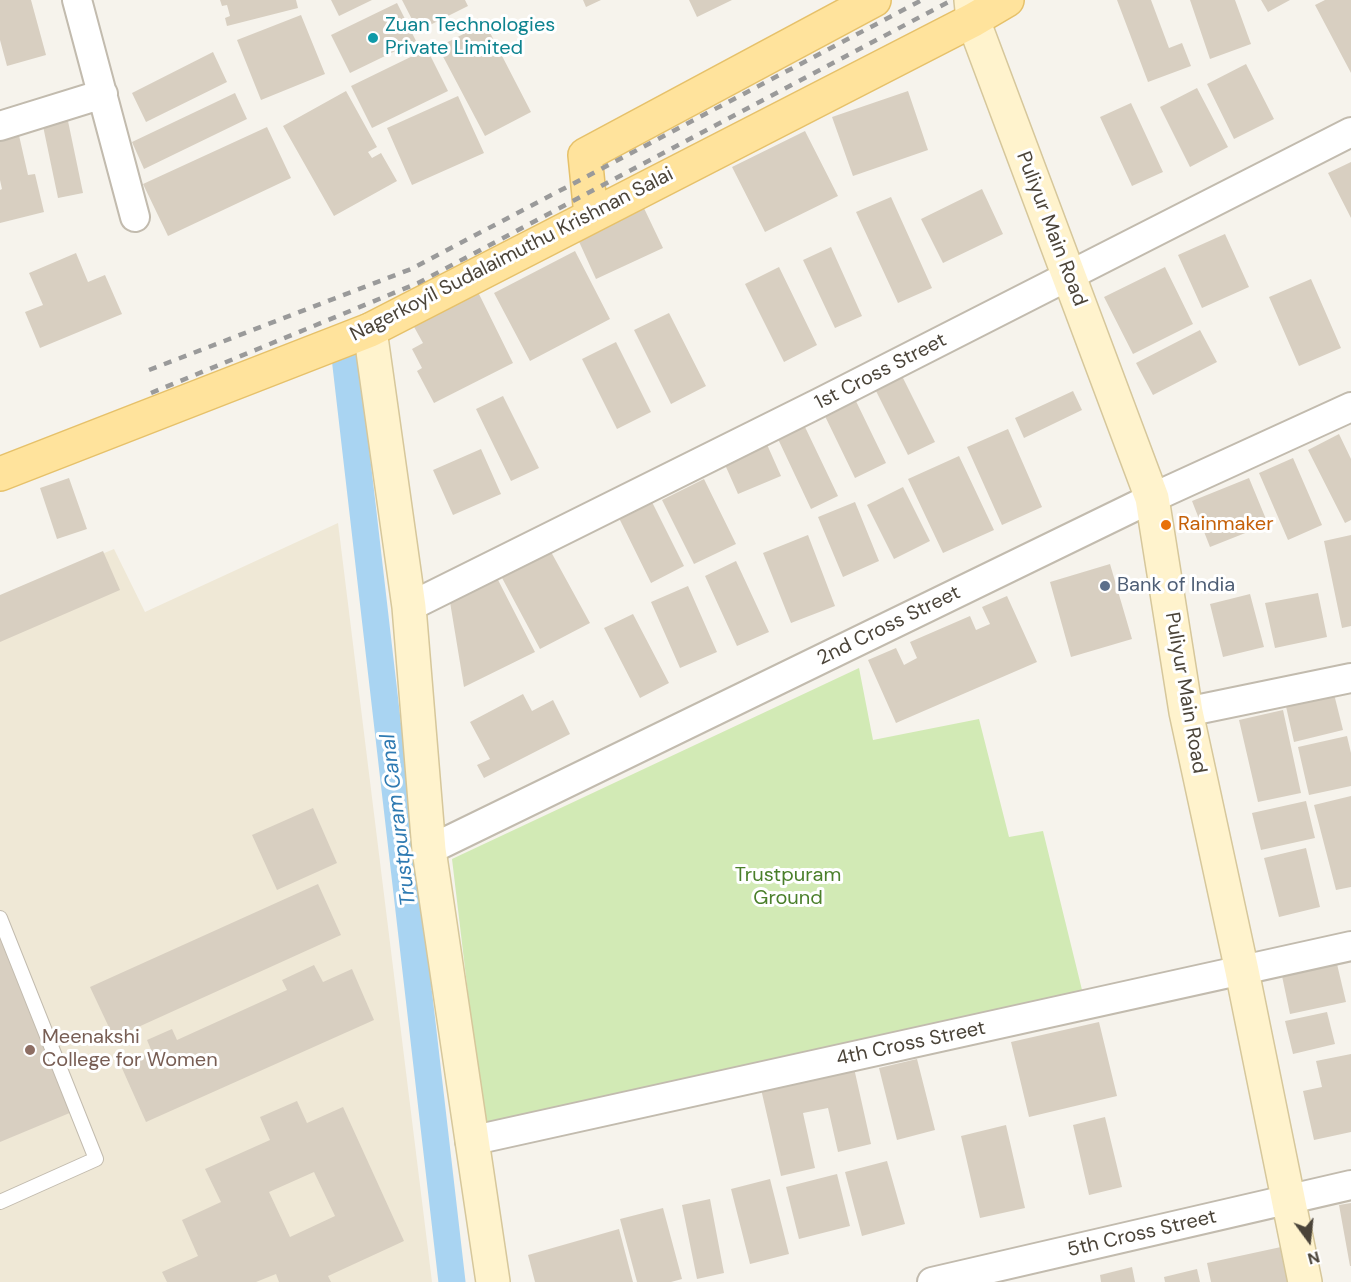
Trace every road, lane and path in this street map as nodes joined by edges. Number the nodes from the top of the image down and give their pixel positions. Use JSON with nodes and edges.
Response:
{"nodes":[{"id":1,"x":77,"y":0,"type":"edge"},
{"id":2,"x":874,"y":0,"type":"edge"},
{"id":3,"x":1007,"y":0,"type":"edge"},
{"id":4,"x":972,"y":10,"type":"edge"},
{"id":5,"x":103,"y":94,"type":"junction"},
{"id":6,"x":0,"y":126,"type":"edge"},
{"id":7,"x":1351,"y":132,"type":"edge"},
{"id":8,"x":591,"y":216,"type":"junction"},
{"id":9,"x":135,"y":217,"type":"dead end"},
{"id":10,"x":1069,"y":276,"type":"junction"},
{"id":11,"x":370,"y":330,"type":"junction"},
{"id":12,"x":1351,"y":407,"type":"edge"},
{"id":13,"x":0,"y":474,"type":"edge"},
{"id":14,"x":1152,"y":498,"type":"junction"},
{"id":15,"x":409,"y":607,"type":"junction"},
{"id":16,"x":1351,"y":678,"type":"edge"},
{"id":17,"x":1186,"y":712,"type":"junction"},
{"id":18,"x":429,"y":850,"type":"junction"},
{"id":19,"x":0,"y":918,"type":"edge"},
{"id":20,"x":1351,"y":946,"type":"edge"},
{"id":21,"x":1242,"y":971,"type":"junction"},
{"id":22,"x":470,"y":1141,"type":"junction"},
{"id":23,"x":1351,"y":1185,"type":"edge"},
{"id":24,"x":1287,"y":1200,"type":"junction"},
{"id":25,"x":0,"y":1202,"type":"edge"},
{"id":26,"x":493,"y":1282,"type":"edge"},
{"id":27,"x":932,"y":1282,"type":"edge"},
{"id":28,"x":1305,"y":1282,"type":"edge"}],
"edges":[{"from":1,"to":5,"type":"street"},
{"from":2,"to":8,"type":"main road"},
{"from":3,"to":4,"type":"main road","name":"Nagerkoyil Sudalaimuthu Krishnan Salai"},
{"from":4,"to":8,"type":"main road","name":"Nagerkoyil Sudalaimuthu Krishnan Salai"},
{"from":4,"to":10,"type":"street","name":"Puliyur Main Road"},
{"from":5,"to":6,"type":"street"},
{"from":5,"to":9,"type":"street"},
{"from":7,"to":10,"type":"street","name":"1st Cross Street"},
{"from":8,"to":11,"type":"main road","name":"Nagerkoyil Sudalaimuthu Krishnan Salai"},
{"from":10,"to":14,"type":"street","name":"Puliyur Main Road"},
{"from":10,"to":15,"type":"street","name":"1st Cross Street"},
{"from":11,"to":13,"type":"main road","name":"Nagerkoyil Sudalaimuthu Krishnan Salai"},
{"from":11,"to":15,"type":"street"},
{"from":12,"to":14,"type":"street","name":"2nd Cross Street"},
{"from":14,"to":17,"type":"street","name":"Puliyur Main Road"},
{"from":14,"to":18,"type":"street","name":"2nd Cross Street"},
{"from":15,"to":18,"type":"street"},
{"from":16,"to":17,"type":"street"},
{"from":17,"to":21,"type":"street","name":"Puliyur Main Road"},
{"from":18,"to":22,"type":"street"},
{"from":19,"to":25,"type":"lane"},
{"from":20,"to":21,"type":"street","name":"4th Cross Street"},
{"from":21,"to":22,"type":"street","name":"4th Cross Street"},
{"from":21,"to":24,"type":"street","name":"Puliyur Main Road"},
{"from":22,"to":26,"type":"street"},
{"from":23,"to":24,"type":"street","name":"5th Cross Street"},
{"from":24,"to":27,"type":"street","name":"5th Cross Street"},
{"from":24,"to":28,"type":"street","name":"Puliyur Main Road"}]}
